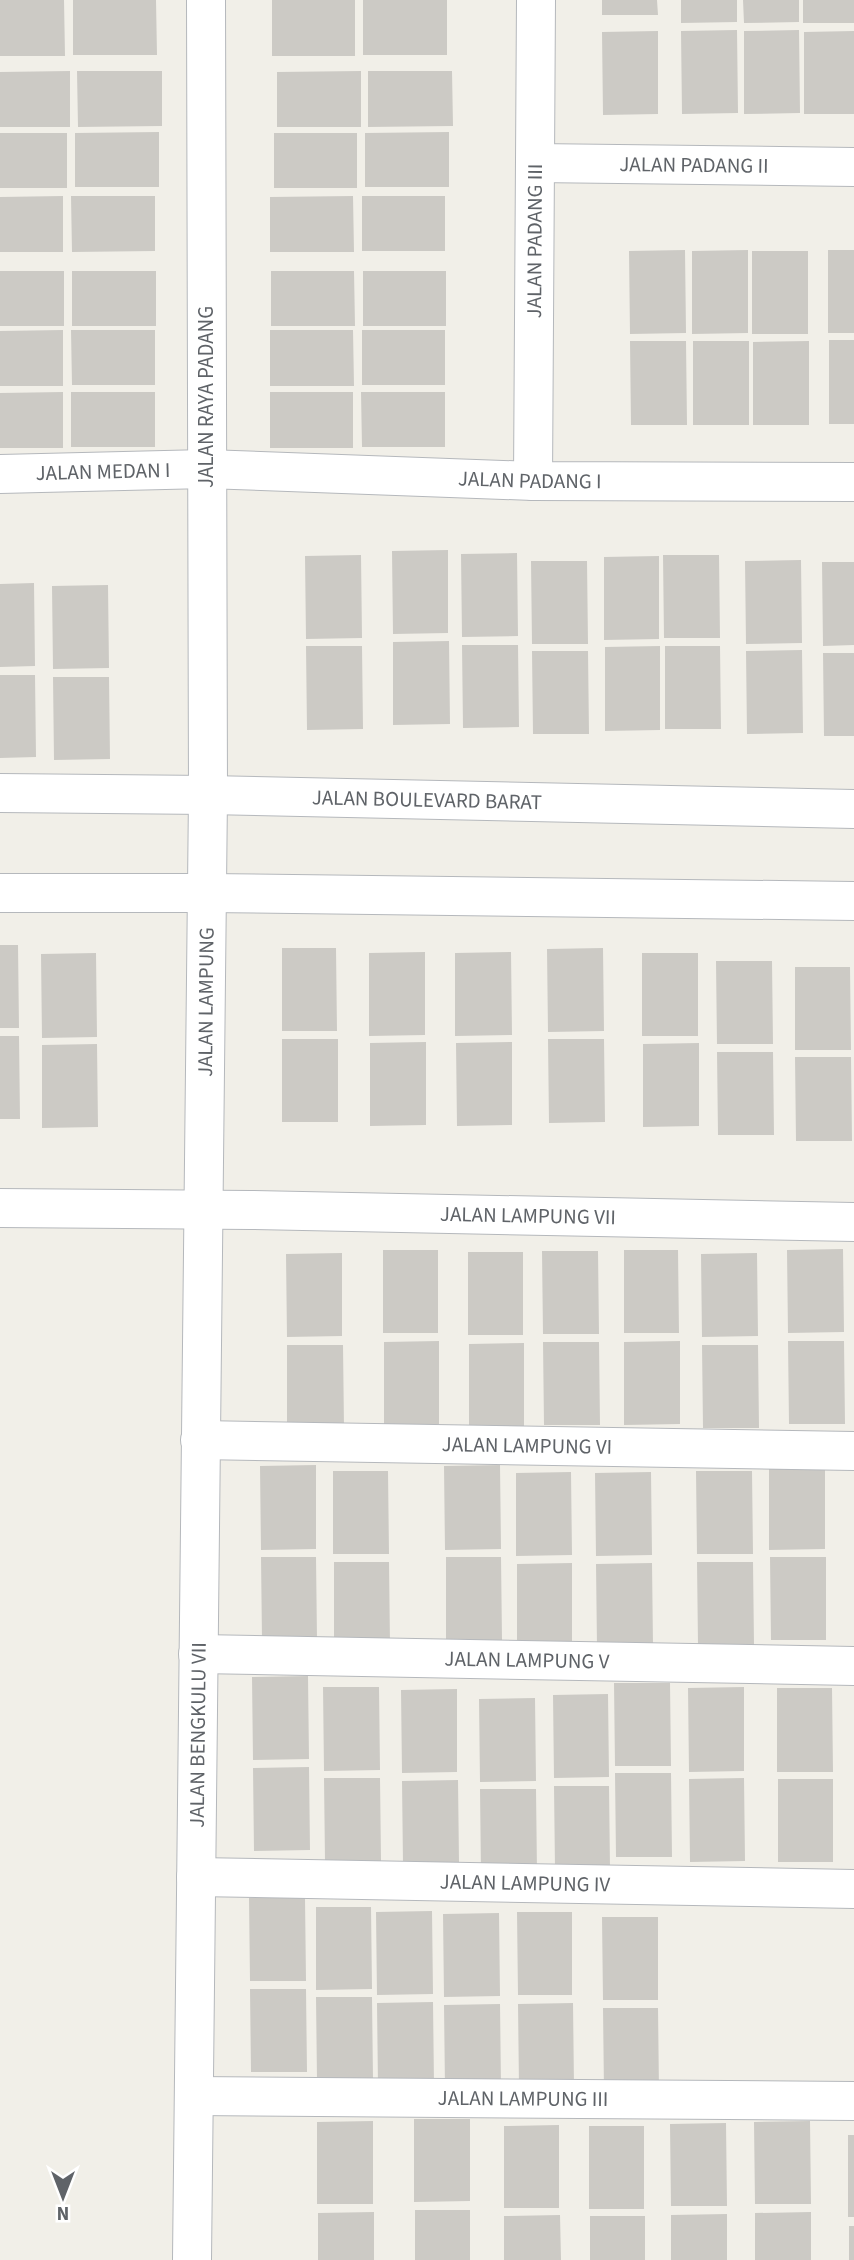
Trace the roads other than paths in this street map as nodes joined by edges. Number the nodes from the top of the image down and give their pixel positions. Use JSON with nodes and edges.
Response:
{"nodes":[{"id":1,"x":206,"y":0,"type":"edge"},
{"id":2,"x":536,"y":0,"type":"edge"},
{"id":3,"x":535,"y":163,"type":"junction"},
{"id":4,"x":854,"y":166,"type":"edge"},
{"id":5,"x":206,"y":469,"type":"junction"},
{"id":6,"x":0,"y":474,"type":"edge"},
{"id":7,"x":533,"y":481,"type":"junction"},
{"id":8,"x":854,"y":482,"type":"edge"},
{"id":9,"x":0,"y":793,"type":"edge"},
{"id":10,"x":208,"y":795,"type":"junction"},
{"id":11,"x":854,"y":809,"type":"edge"},
{"id":12,"x":0,"y":892,"type":"edge"},
{"id":13,"x":207,"y":893,"type":"junction"},
{"id":14,"x":854,"y":901,"type":"edge"},
{"id":15,"x":0,"y":1208,"type":"edge"},
{"id":16,"x":203,"y":1210,"type":"junction"},
{"id":17,"x":854,"y":1222,"type":"edge"},
{"id":18,"x":200,"y":1440,"type":"junction"},
{"id":19,"x":854,"y":1451,"type":"edge"},
{"id":20,"x":198,"y":1654,"type":"junction"},
{"id":21,"x":854,"y":1666,"type":"edge"},
{"id":22,"x":195,"y":1877,"type":"junction"},
{"id":23,"x":854,"y":1889,"type":"edge"},
{"id":24,"x":194,"y":2095,"type":"junction"},
{"id":25,"x":854,"y":2101,"type":"edge"},
{"id":26,"x":191,"y":2260,"type":"edge"}],
"edges":[{"from":1,"to":5,"type":"street","name":"JALAN RAYA PADANG"},
{"from":2,"to":3,"type":"street","name":"JALAN PADANG III"},
{"from":3,"to":4,"type":"street","name":"JALAN PADANG II"},
{"from":3,"to":7,"type":"street","name":"JALAN PADANG III"},
{"from":5,"to":6,"type":"street","name":"JALAN MEDAN I"},
{"from":5,"to":7,"type":"street","name":"JALAN PADANG I"},
{"from":5,"to":10,"type":"street","name":"JALAN RAYA PADANG"},
{"from":7,"to":8,"type":"street","name":"JALAN PADANG I"},
{"from":9,"to":10,"type":"street","name":"JALAN BOULEVARD BARAT"},
{"from":10,"to":11,"type":"street","name":"JALAN BOULEVARD BARAT"},
{"from":10,"to":13,"type":"street","name":"JALAN LAMPUNG"},
{"from":12,"to":13,"type":"street"},
{"from":13,"to":14,"type":"street"},
{"from":13,"to":16,"type":"street","name":"JALAN LAMPUNG"},
{"from":15,"to":16,"type":"street","name":"JALAN LAMPUNG VII"},
{"from":16,"to":17,"type":"street","name":"JALAN LAMPUNG VII"},
{"from":16,"to":18,"type":"street","name":"JALAN BENGKULU VII"},
{"from":18,"to":19,"type":"street","name":"JALAN LAMPUNG VI"},
{"from":18,"to":20,"type":"street","name":"JALAN BENGKULU VII"},
{"from":20,"to":21,"type":"street","name":"JALAN LAMPUNG V"},
{"from":20,"to":22,"type":"street","name":"JALAN BENGKULU VII"},
{"from":22,"to":23,"type":"street","name":"JALAN LAMPUNG IV"},
{"from":22,"to":24,"type":"street","name":"JALAN BENGKULU VII"},
{"from":24,"to":25,"type":"street","name":"JALAN LAMPUNG III"},
{"from":24,"to":26,"type":"street","name":"JALAN BENGKULU VII"}]}
